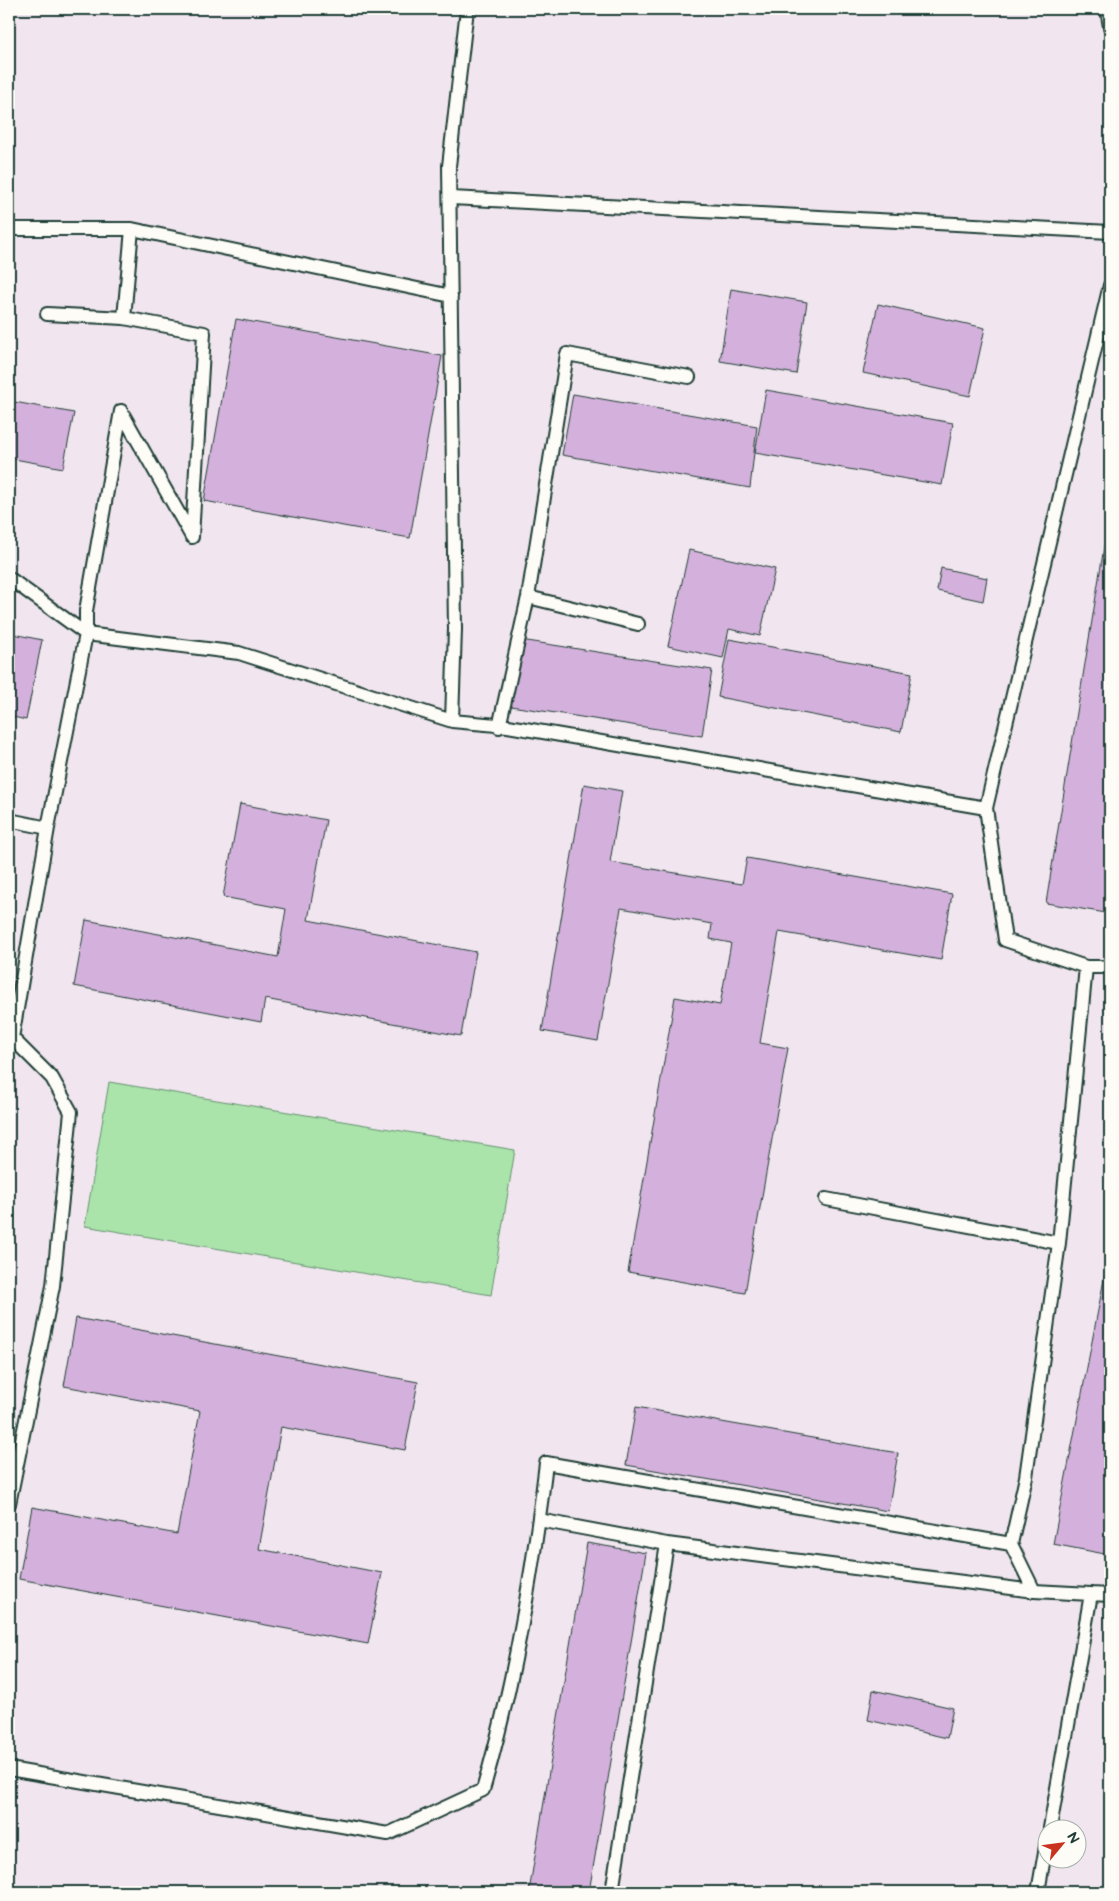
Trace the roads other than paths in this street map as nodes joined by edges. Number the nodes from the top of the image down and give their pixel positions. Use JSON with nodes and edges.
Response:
{"nodes":[{"id":1,"x":467,"y":9,"type":"edge"},
{"id":2,"x":1107,"y":9,"type":"edge"},
{"id":3,"x":1110,"y":27,"type":"edge"},
{"id":4,"x":451,"y":198,"type":"junction"},
{"id":5,"x":9,"y":228,"type":"edge"},
{"id":6,"x":132,"y":230,"type":"junction"},
{"id":7,"x":1110,"y":232,"type":"edge"},
{"id":8,"x":1110,"y":285,"type":"edge"},
{"id":9,"x":451,"y":296,"type":"junction"},
{"id":10,"x":47,"y":314,"type":"dead end"},
{"id":11,"x":124,"y":318,"type":"junction"},
{"id":12,"x":689,"y":377,"type":"dead end"},
{"id":13,"x":9,"y":578,"type":"edge"},
{"id":14,"x":528,"y":597,"type":"junction"},
{"id":15,"x":638,"y":624,"type":"dead end"},
{"id":16,"x":86,"y":634,"type":"junction"},
{"id":17,"x":452,"y":720,"type":"junction"},
{"id":18,"x":498,"y":727,"type":"junction"},
{"id":19,"x":986,"y":808,"type":"junction"},
{"id":20,"x":9,"y":820,"type":"edge"},
{"id":21,"x":48,"y":828,"type":"junction"},
{"id":22,"x":1086,"y":967,"type":"junction"},
{"id":23,"x":1110,"y":967,"type":"edge"},
{"id":24,"x":11,"y":1025,"type":"edge"},
{"id":25,"x":826,"y":1198,"type":"dead end"},
{"id":26,"x":1058,"y":1243,"type":"junction"},
{"id":27,"x":9,"y":1504,"type":"edge"},
{"id":28,"x":539,"y":1520,"type":"junction"},
{"id":29,"x":667,"y":1544,"type":"junction"},
{"id":30,"x":1011,"y":1544,"type":"junction"},
{"id":31,"x":1034,"y":1591,"type":"junction"},
{"id":32,"x":1091,"y":1594,"type":"junction"},
{"id":33,"x":1110,"y":1595,"type":"edge"},
{"id":34,"x":9,"y":1768,"type":"edge"},
{"id":35,"x":1052,"y":1818,"type":"edge"},
{"id":36,"x":1042,"y":1868,"type":"edge"},
{"id":37,"x":612,"y":1892,"type":"edge"},
{"id":38,"x":1038,"y":1892,"type":"edge"}],
"edges":[{"from":1,"to":4,"type":"lane"},
{"from":2,"to":3,"type":"lane"},
{"from":4,"to":7,"type":"lane"},
{"from":4,"to":9,"type":"lane"},
{"from":5,"to":6,"type":"lane"},
{"from":6,"to":9,"type":"lane"},
{"from":6,"to":11,"type":"lane"},
{"from":8,"to":19,"type":"lane"},
{"from":9,"to":17,"type":"lane"},
{"from":10,"to":11,"type":"lane"},
{"from":11,"to":16,"type":"lane"},
{"from":12,"to":14,"type":"lane"},
{"from":13,"to":16,"type":"lane"},
{"from":14,"to":15,"type":"lane"},
{"from":14,"to":18,"type":"lane"},
{"from":16,"to":17,"type":"lane"},
{"from":16,"to":21,"type":"lane"},
{"from":17,"to":18,"type":"lane"},
{"from":18,"to":19,"type":"lane"},
{"from":19,"to":22,"type":"lane"},
{"from":20,"to":21,"type":"lane"},
{"from":21,"to":24,"type":"lane"},
{"from":22,"to":23,"type":"lane"},
{"from":22,"to":26,"type":"lane"},
{"from":24,"to":27,"type":"lane"},
{"from":25,"to":26,"type":"lane"},
{"from":26,"to":30,"type":"lane"},
{"from":28,"to":29,"type":"lane"},
{"from":28,"to":30,"type":"lane"},
{"from":28,"to":34,"type":"lane"},
{"from":29,"to":31,"type":"lane"},
{"from":29,"to":37,"type":"lane"},
{"from":30,"to":31,"type":"lane"},
{"from":31,"to":32,"type":"lane"},
{"from":32,"to":33,"type":"lane"},
{"from":32,"to":35,"type":"lane"},
{"from":36,"to":38,"type":"lane"}]}
